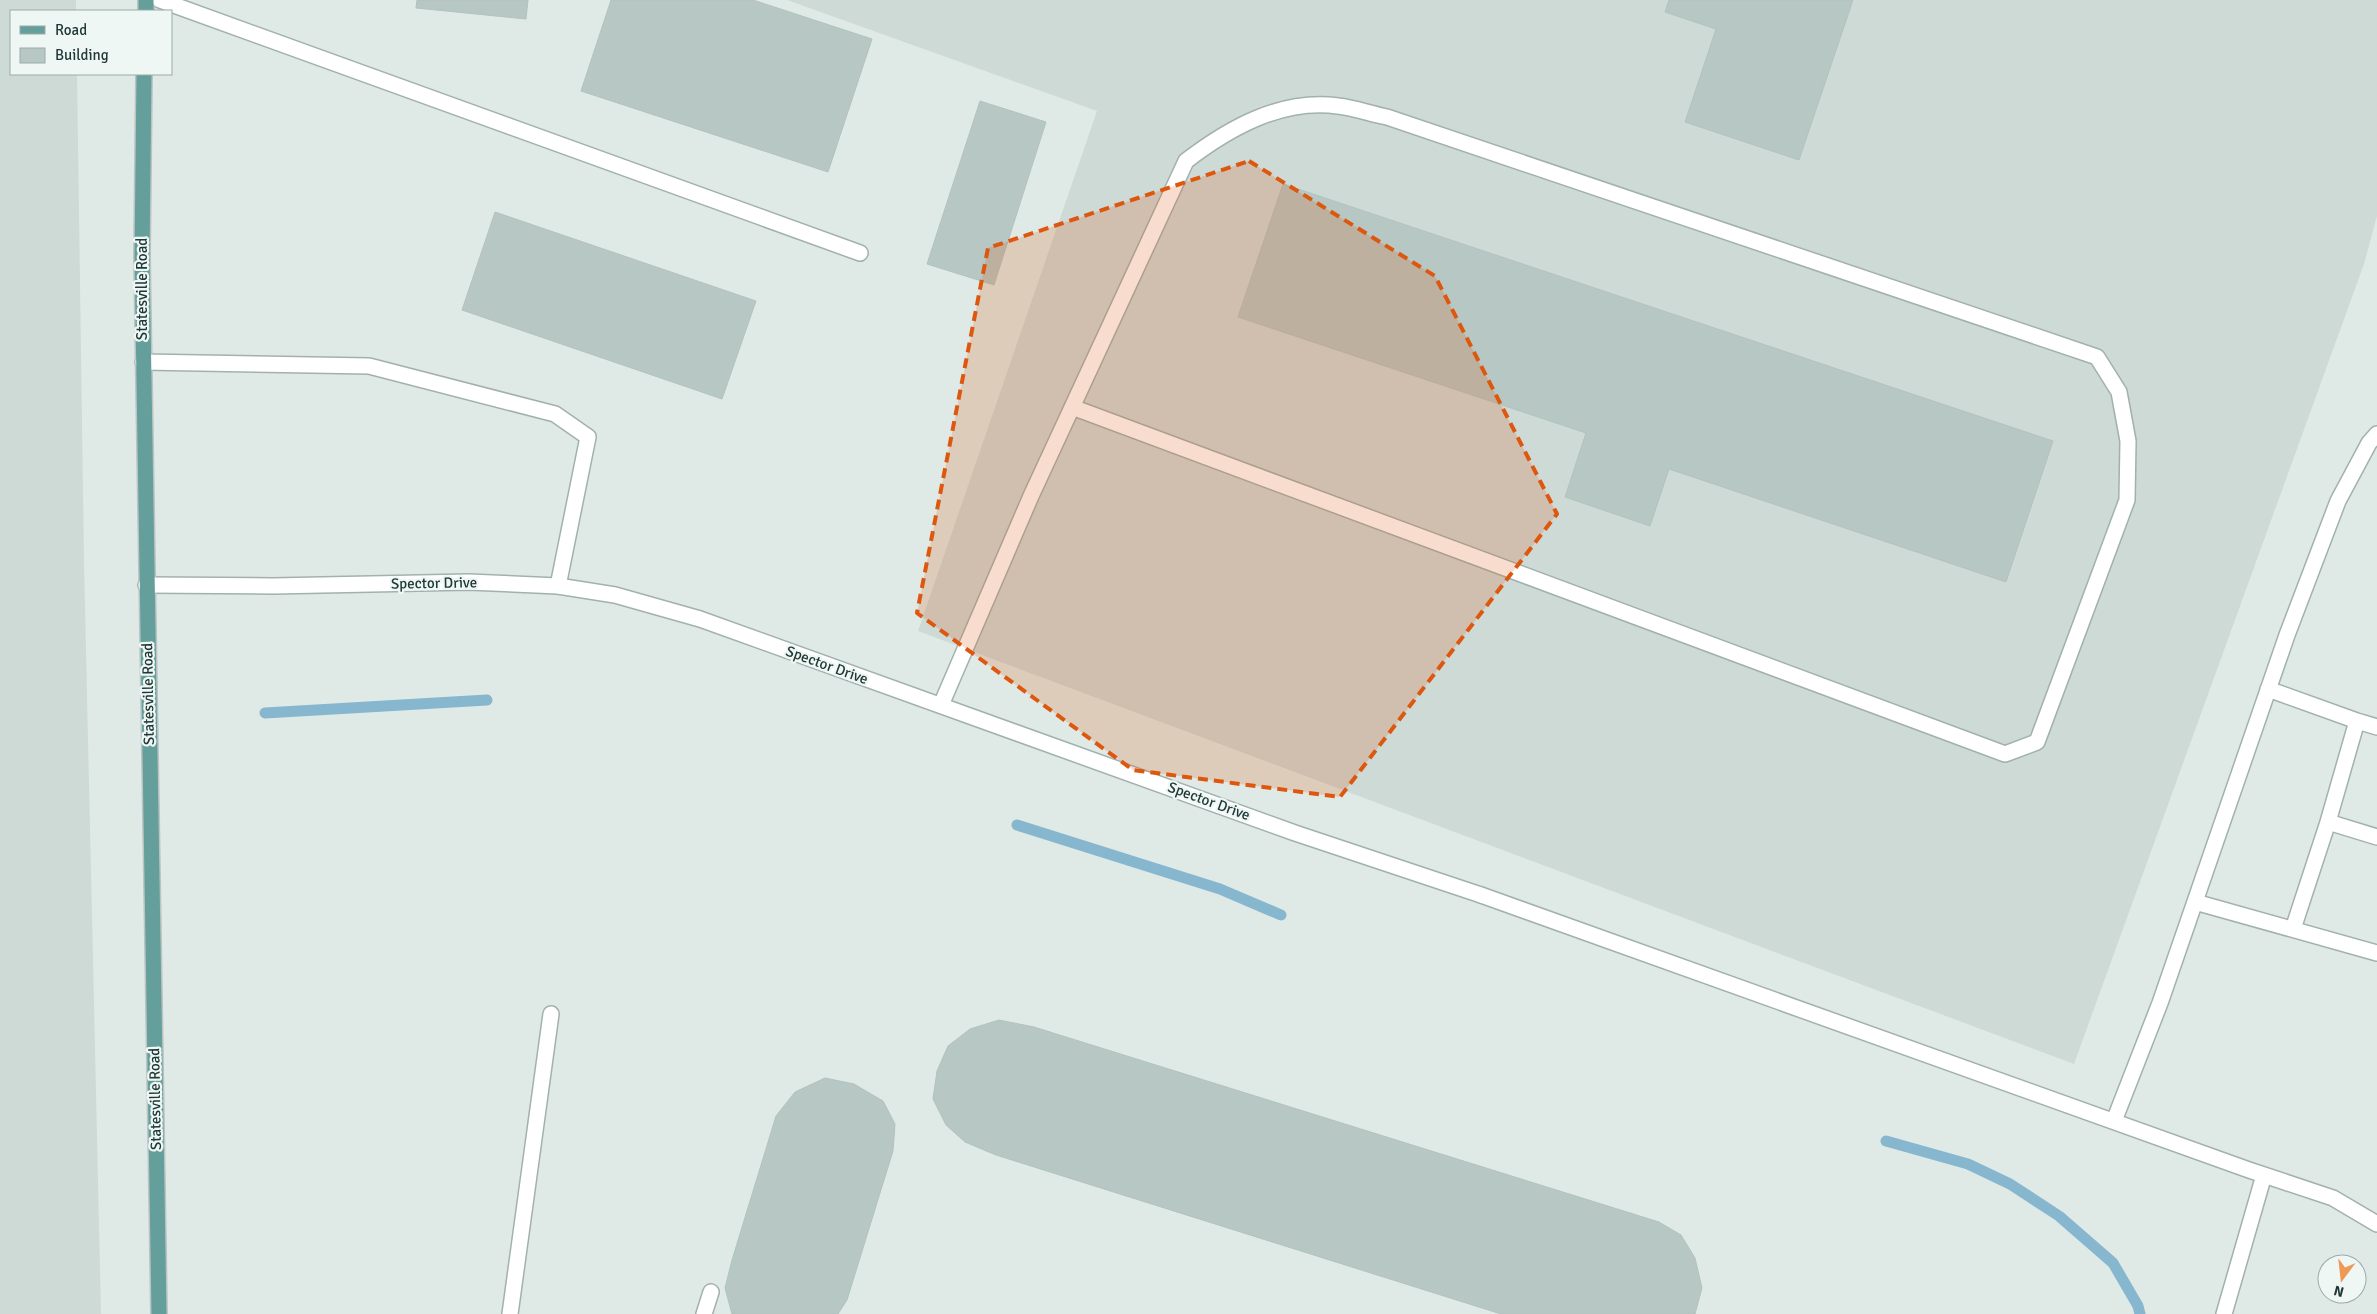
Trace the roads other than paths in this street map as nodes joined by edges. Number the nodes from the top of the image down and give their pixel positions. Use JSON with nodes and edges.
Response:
{"nodes":[{"id":1,"x":160,"y":0,"type":"edge"},
{"id":2,"x":144,"y":75,"type":"edge"},
{"id":3,"x":860,"y":253,"type":"dead end"},
{"id":4,"x":143,"y":362,"type":"junction"},
{"id":5,"x":1072,"y":407,"type":"junction"},
{"id":6,"x":2377,"y":434,"type":"edge"},
{"id":7,"x":146,"y":585,"type":"junction"},
{"id":8,"x":558,"y":586,"type":"junction"},
{"id":9,"x":2268,"y":689,"type":"junction"},
{"id":10,"x":941,"y":705,"type":"junction"},
{"id":11,"x":2357,"y":721,"type":"junction"},
{"id":12,"x":2377,"y":727,"type":"edge"},
{"id":13,"x":2328,"y":822,"type":"junction"},
{"id":14,"x":2377,"y":837,"type":"edge"},
{"id":15,"x":2195,"y":902,"type":"junction"},
{"id":16,"x":2293,"y":929,"type":"junction"},
{"id":17,"x":2377,"y":953,"type":"edge"},
{"id":18,"x":551,"y":1014,"type":"dead end"},
{"id":19,"x":2114,"y":1121,"type":"junction"},
{"id":20,"x":2264,"y":1175,"type":"junction"},
{"id":21,"x":2377,"y":1224,"type":"edge"},
{"id":22,"x":711,"y":1292,"type":"dead end"},
{"id":23,"x":158,"y":1314,"type":"edge"},
{"id":24,"x":510,"y":1314,"type":"edge"},
{"id":25,"x":704,"y":1314,"type":"edge"},
{"id":26,"x":2224,"y":1314,"type":"edge"}],
"edges":[{"from":1,"to":3,"type":"street"},
{"from":2,"to":4,"type":"main road","name":"Statesville Road"},
{"from":4,"to":7,"type":"main road","name":"Statesville Road"},
{"from":4,"to":8,"type":"street"},
{"from":5,"to":5,"type":"street"},
{"from":5,"to":10,"type":"street"},
{"from":6,"to":9,"type":"street"},
{"from":7,"to":8,"type":"street","name":"Spector Drive"},
{"from":7,"to":23,"type":"main road","name":"Statesville Road"},
{"from":8,"to":10,"type":"street","name":"Spector Drive"},
{"from":9,"to":11,"type":"street"},
{"from":9,"to":15,"type":"street"},
{"from":10,"to":19,"type":"street","name":"Spector Drive"},
{"from":11,"to":12,"type":"street"},
{"from":11,"to":13,"type":"street"},
{"from":13,"to":14,"type":"street"},
{"from":13,"to":16,"type":"street"},
{"from":15,"to":16,"type":"street"},
{"from":15,"to":19,"type":"street"},
{"from":16,"to":17,"type":"street"},
{"from":18,"to":24,"type":"street"},
{"from":19,"to":20,"type":"street","name":"Spector Drive"},
{"from":20,"to":21,"type":"street","name":"Spector Drive"},
{"from":20,"to":26,"type":"street"},
{"from":22,"to":25,"type":"street"}]}
